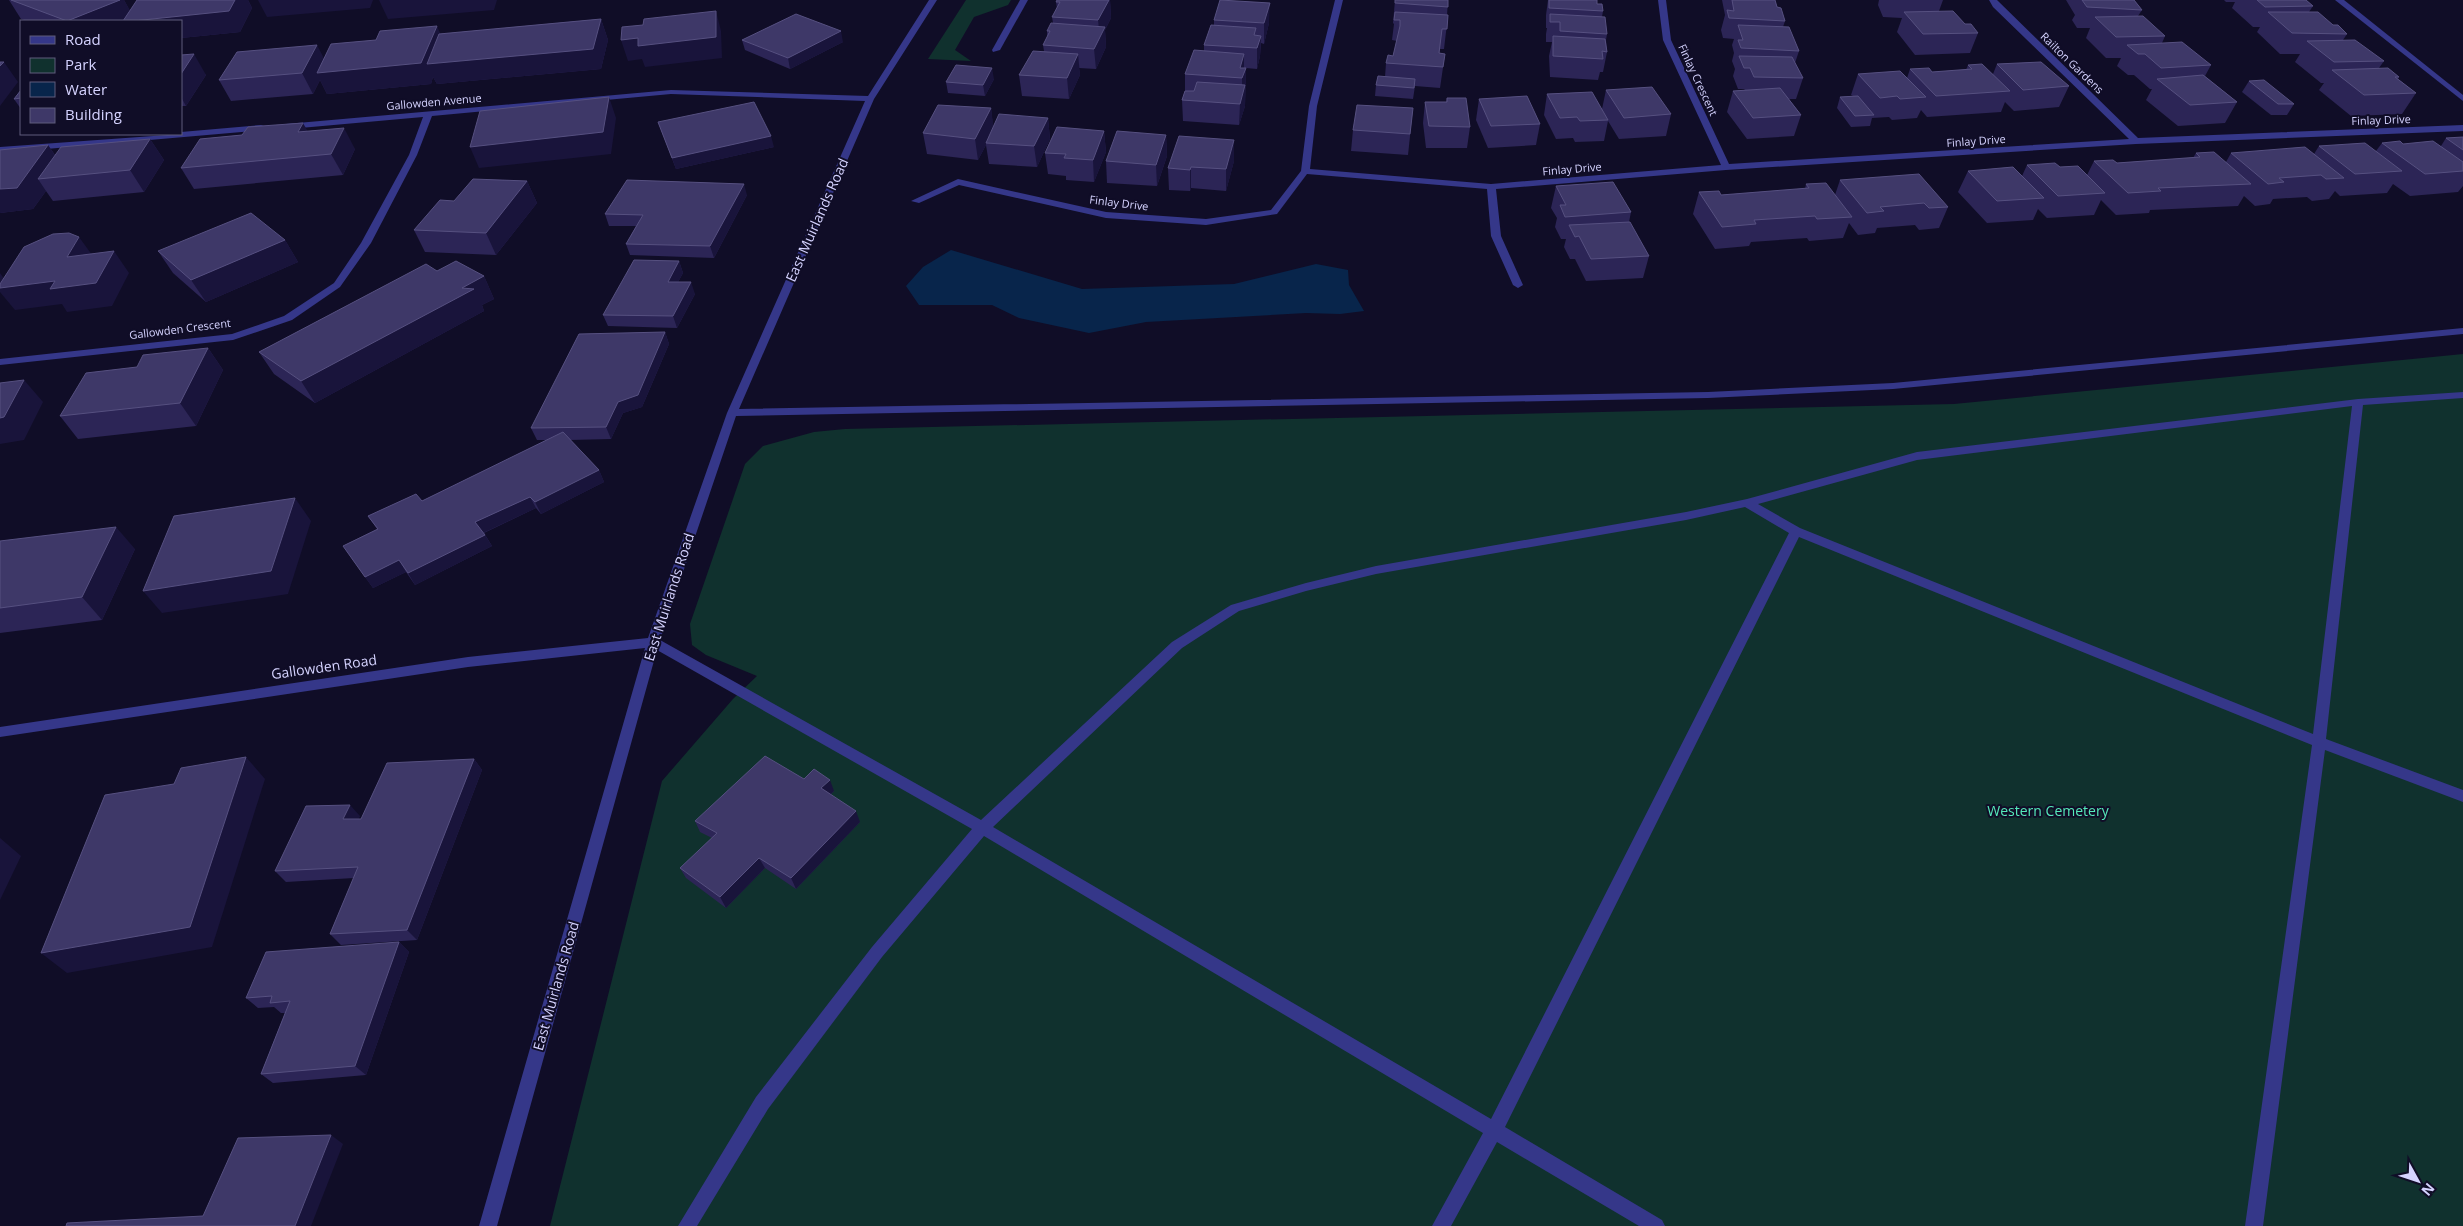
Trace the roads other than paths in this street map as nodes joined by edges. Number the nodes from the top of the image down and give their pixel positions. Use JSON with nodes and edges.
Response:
{"nodes":[{"id":1,"x":933,"y":0,"type":"edge"},
{"id":2,"x":1024,"y":0,"type":"edge"},
{"id":3,"x":1339,"y":0,"type":"edge"},
{"id":4,"x":1662,"y":0,"type":"edge"},
{"id":5,"x":1993,"y":0,"type":"edge"},
{"id":6,"x":2339,"y":0,"type":"edge"},
{"id":7,"x":996,"y":50,"type":"dead end"},
{"id":8,"x":870,"y":99,"type":"junction"},
{"id":9,"x":2463,"y":99,"type":"edge"},
{"id":10,"x":428,"y":114,"type":"junction"},
{"id":11,"x":281,"y":126,"type":"edge"},
{"id":12,"x":272,"y":127,"type":"edge"},
{"id":13,"x":2463,"y":128,"type":"edge"},
{"id":14,"x":177,"y":135,"type":"edge"},
{"id":15,"x":182,"y":135,"type":"edge"},
{"id":16,"x":2136,"y":141,"type":"junction"},
{"id":17,"x":0,"y":150,"type":"edge"},
{"id":18,"x":1726,"y":167,"type":"junction"},
{"id":19,"x":1305,"y":171,"type":"junction"},
{"id":20,"x":1492,"y":187,"type":"junction"},
{"id":21,"x":916,"y":201,"type":"dead end"},
{"id":22,"x":1518,"y":285,"type":"dead end"},
{"id":23,"x":2463,"y":330,"type":"edge"},
{"id":24,"x":0,"y":362,"type":"edge"},
{"id":25,"x":2463,"y":395,"type":"edge"},
{"id":26,"x":2358,"y":402,"type":"junction"},
{"id":27,"x":732,"y":413,"type":"junction"},
{"id":28,"x":1747,"y":503,"type":"junction"},
{"id":29,"x":1796,"y":532,"type":"junction"},
{"id":30,"x":653,"y":642,"type":"junction"},
{"id":31,"x":0,"y":732,"type":"edge"},
{"id":32,"x":2319,"y":742,"type":"junction"},
{"id":33,"x":2463,"y":796,"type":"edge"},
{"id":34,"x":982,"y":828,"type":"junction"},
{"id":35,"x":1494,"y":1131,"type":"junction"},
{"id":36,"x":488,"y":1226,"type":"edge"},
{"id":37,"x":687,"y":1226,"type":"edge"},
{"id":38,"x":1441,"y":1226,"type":"edge"},
{"id":39,"x":1656,"y":1226,"type":"edge"},
{"id":40,"x":2254,"y":1226,"type":"edge"}],
"edges":[{"from":1,"to":8,"type":"street","name":"East Muirlands Road"},
{"from":2,"to":7,"type":"street"},
{"from":3,"to":19,"type":"street"},
{"from":4,"to":18,"type":"street","name":"Finlay Crescent"},
{"from":5,"to":16,"type":"street","name":"Railton Gardens"},
{"from":6,"to":9,"type":"street"},
{"from":8,"to":10,"type":"street","name":"Gallowden Avenue"},
{"from":8,"to":27,"type":"street","name":"East Muirlands Road"},
{"from":10,"to":11,"type":"street","name":"Gallowden Avenue"},
{"from":10,"to":24,"type":"street","name":"Gallowden Crescent"},
{"from":12,"to":15,"type":"street"},
{"from":13,"to":16,"type":"street","name":"Finlay Drive"},
{"from":14,"to":17,"type":"street"},
{"from":16,"to":18,"type":"street","name":"Finlay Drive"},
{"from":18,"to":20,"type":"street","name":"Finlay Drive"},
{"from":19,"to":20,"type":"street","name":"Finlay Drive"},
{"from":19,"to":21,"type":"street","name":"Finlay Drive"},
{"from":20,"to":22,"type":"street"},
{"from":23,"to":27,"type":"street"},
{"from":25,"to":26,"type":"street"},
{"from":26,"to":28,"type":"street"},
{"from":26,"to":32,"type":"street"},
{"from":27,"to":30,"type":"street","name":"East Muirlands Road"},
{"from":28,"to":29,"type":"street"},
{"from":28,"to":34,"type":"street"},
{"from":29,"to":32,"type":"street"},
{"from":29,"to":35,"type":"street"},
{"from":30,"to":31,"type":"street","name":"Gallowden Road"},
{"from":30,"to":34,"type":"street"},
{"from":30,"to":36,"type":"street","name":"East Muirlands Road"},
{"from":32,"to":33,"type":"street"},
{"from":32,"to":40,"type":"street"},
{"from":34,"to":35,"type":"street"},
{"from":34,"to":37,"type":"street"},
{"from":35,"to":38,"type":"street"},
{"from":35,"to":39,"type":"street"}]}
